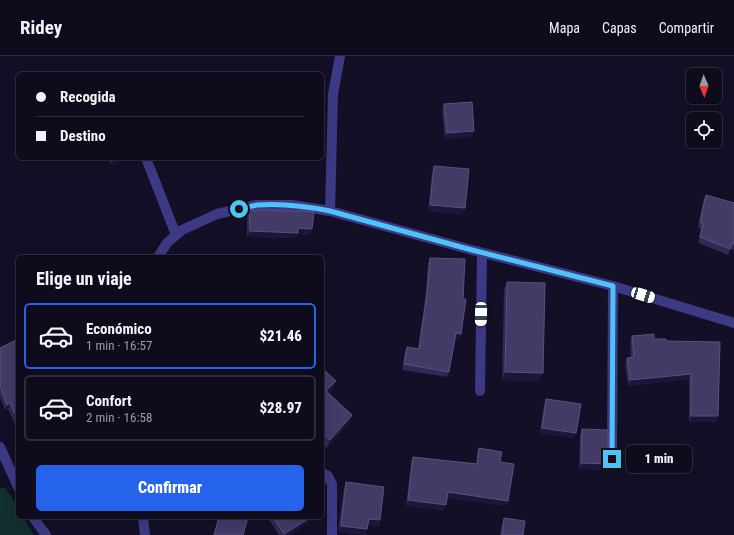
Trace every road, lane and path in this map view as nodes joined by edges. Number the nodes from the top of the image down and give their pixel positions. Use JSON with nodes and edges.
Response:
{"nodes":[{"id":1,"x":340,"y":56,"type":"edge"},
{"id":2,"x":147,"y":160,"type":"edge"},
{"id":3,"x":330,"y":211,"type":"junction"},
{"id":4,"x":176,"y":235,"type":"junction"},
{"id":5,"x":482,"y":253,"type":"junction"},
{"id":6,"x":159,"y":255,"type":"edge"},
{"id":7,"x":613,"y":286,"type":"junction"},
{"id":8,"x":734,"y":323,"type":"edge"},
{"id":9,"x":480,"y":391,"type":"dead end"},
{"id":10,"x":0,"y":447,"type":"edge"},
{"id":11,"x":612,"y":459,"type":"dead end"},
{"id":12,"x":324,"y":474,"type":"edge"},
{"id":13,"x":16,"y":483,"type":"edge"},
{"id":14,"x":34,"y":519,"type":"edge"},
{"id":15,"x":143,"y":519,"type":"edge"},
{"id":16,"x":46,"y":535,"type":"edge"},
{"id":17,"x":145,"y":535,"type":"edge"},
{"id":18,"x":332,"y":535,"type":"edge"}],
"edges":[{"from":1,"to":3,"type":"street"},
{"from":2,"to":4,"type":"street"},
{"from":3,"to":4,"type":"street"},
{"from":3,"to":5,"type":"street"},
{"from":4,"to":6,"type":"street"},
{"from":5,"to":7,"type":"street"},
{"from":5,"to":9,"type":"street"},
{"from":7,"to":8,"type":"street"},
{"from":7,"to":11,"type":"street"},
{"from":10,"to":13,"type":"street"},
{"from":12,"to":18,"type":"street"},
{"from":14,"to":16,"type":"street"},
{"from":15,"to":17,"type":"street"}]}
